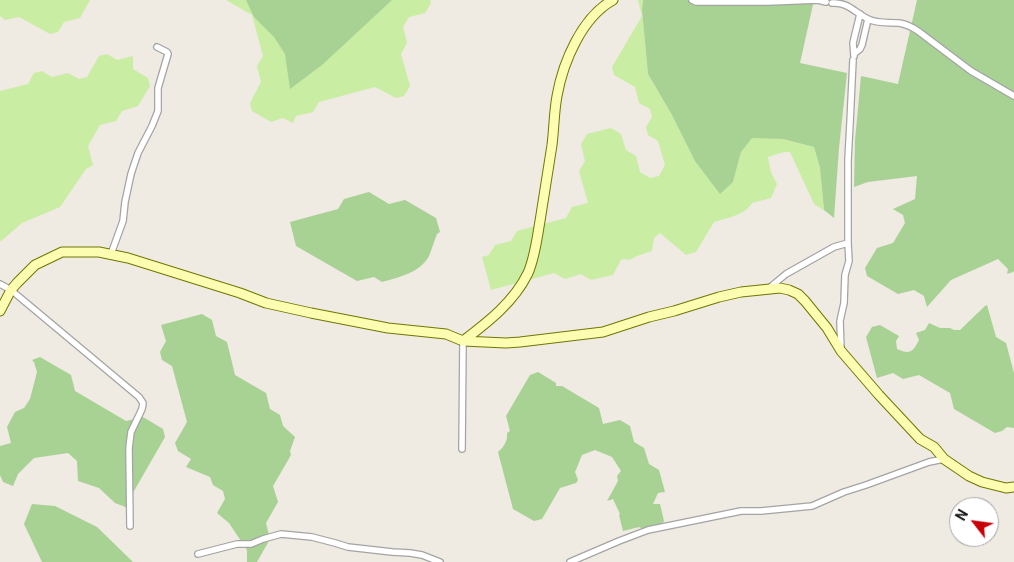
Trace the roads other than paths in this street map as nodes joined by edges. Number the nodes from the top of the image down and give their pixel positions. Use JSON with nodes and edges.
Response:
{"nodes":[{"id":1,"x":613,"y":0,"type":"edge"},
{"id":2,"x":692,"y":0,"type":"edge"},
{"id":3,"x":860,"y":14,"type":"junction"},
{"id":4,"x":868,"y":18,"type":"junction"},
{"id":5,"x":158,"y":48,"type":"dead end"},
{"id":6,"x":854,"y":56,"type":"junction"},
{"id":7,"x":1014,"y":96,"type":"edge"},
{"id":8,"x":848,"y":243,"type":"junction"},
{"id":9,"x":111,"y":254,"type":"junction"},
{"id":10,"x":0,"y":284,"type":"edge"},
{"id":11,"x":768,"y":288,"type":"junction"},
{"id":12,"x":11,"y":290,"type":"junction"},
{"id":13,"x":0,"y":311,"type":"edge"},
{"id":14,"x":462,"y":341,"type":"junction"},
{"id":15,"x":841,"y":351,"type":"junction"},
{"id":16,"x":462,"y":450,"type":"dead end"},
{"id":17,"x":944,"y":459,"type":"junction"},
{"id":18,"x":1014,"y":487,"type":"edge"},
{"id":19,"x":130,"y":526,"type":"dead end"},
{"id":20,"x":198,"y":554,"type":"dead end"},
{"id":21,"x":440,"y":562,"type":"edge"},
{"id":22,"x":570,"y":562,"type":"edge"}],
"edges":[{"from":1,"to":14,"type":"main road"},
{"from":2,"to":3,"type":"street"},
{"from":3,"to":4,"type":"street"},
{"from":3,"to":6,"type":"street"},
{"from":4,"to":6,"type":"street"},
{"from":4,"to":7,"type":"street"},
{"from":5,"to":9,"type":"street"},
{"from":6,"to":8,"type":"street"},
{"from":8,"to":11,"type":"street"},
{"from":8,"to":15,"type":"street"},
{"from":9,"to":12,"type":"main road"},
{"from":9,"to":14,"type":"main road"},
{"from":10,"to":12,"type":"street"},
{"from":11,"to":14,"type":"main road"},
{"from":11,"to":15,"type":"main road"},
{"from":12,"to":13,"type":"main road"},
{"from":12,"to":19,"type":"street"},
{"from":14,"to":16,"type":"street"},
{"from":15,"to":17,"type":"main road"},
{"from":17,"to":18,"type":"main road"},
{"from":17,"to":22,"type":"street"},
{"from":20,"to":21,"type":"street"}]}
